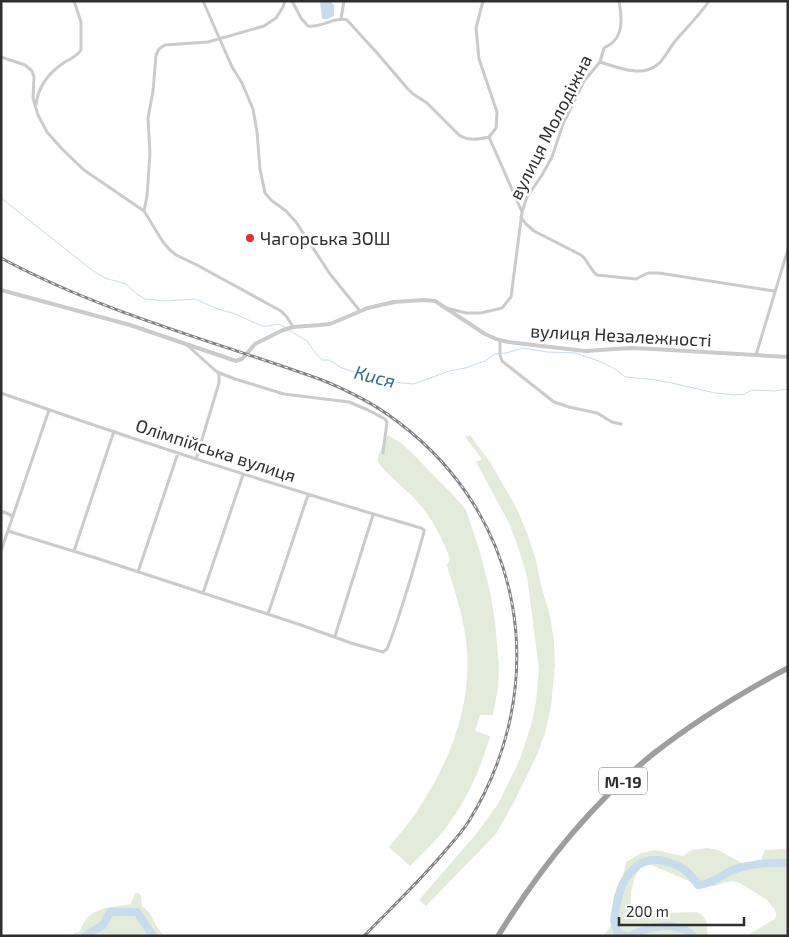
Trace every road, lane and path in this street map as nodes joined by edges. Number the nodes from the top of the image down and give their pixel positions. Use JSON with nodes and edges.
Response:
{"nodes":[{"id":1,"x":74,"y":1,"type":"edge"},
{"id":2,"x":203,"y":1,"type":"edge"},
{"id":3,"x":285,"y":1,"type":"edge"},
{"id":4,"x":292,"y":1,"type":"edge"},
{"id":5,"x":344,"y":1,"type":"edge"},
{"id":6,"x":483,"y":1,"type":"edge"},
{"id":7,"x":619,"y":1,"type":"edge"},
{"id":8,"x":709,"y":1,"type":"edge"},
{"id":9,"x":341,"y":19,"type":"junction"},
{"id":10,"x":220,"y":38,"type":"junction"},
{"id":11,"x":1,"y":57,"type":"edge"},
{"id":12,"x":600,"y":62,"type":"junction"},
{"id":13,"x":35,"y":107,"type":"junction"},
{"id":14,"x":488,"y":137,"type":"junction"},
{"id":15,"x":144,"y":211,"type":"junction"},
{"id":16,"x":521,"y":215,"type":"junction"},
{"id":17,"x":788,"y":248,"type":"edge"},
{"id":18,"x":1,"y":290,"type":"edge"},
{"id":19,"x":774,"y":292,"type":"junction"},
{"id":20,"x":445,"y":307,"type":"junction"},
{"id":21,"x":360,"y":311,"type":"junction"},
{"id":22,"x":291,"y":327,"type":"junction"},
{"id":23,"x":500,"y":341,"type":"junction"},
{"id":24,"x":186,"y":344,"type":"junction"},
{"id":25,"x":756,"y":355,"type":"junction"},
{"id":26,"x":788,"y":357,"type":"edge"},
{"id":27,"x":217,"y":372,"type":"junction"},
{"id":28,"x":1,"y":393,"type":"edge"},
{"id":29,"x":49,"y":410,"type":"junction"},
{"id":30,"x":621,"y":424,"type":"dead end"},
{"id":31,"x":114,"y":431,"type":"junction"},
{"id":32,"x":178,"y":453,"type":"junction"},
{"id":33,"x":384,"y":453,"type":"dead end"},
{"id":34,"x":196,"y":459,"type":"junction"},
{"id":35,"x":244,"y":474,"type":"junction"},
{"id":36,"x":308,"y":495,"type":"junction"},
{"id":37,"x":1,"y":511,"type":"edge"},
{"id":38,"x":373,"y":515,"type":"junction"},
{"id":39,"x":13,"y":516,"type":"junction"},
{"id":40,"x":8,"y":531,"type":"junction"},
{"id":41,"x":1,"y":551,"type":"edge"},
{"id":42,"x":74,"y":551,"type":"junction"},
{"id":43,"x":138,"y":572,"type":"junction"},
{"id":44,"x":203,"y":593,"type":"junction"},
{"id":45,"x":268,"y":614,"type":"junction"},
{"id":46,"x":335,"y":636,"type":"junction"},
{"id":47,"x":788,"y":668,"type":"edge"},
{"id":48,"x":498,"y":936,"type":"edge"}],
"edges":[{"from":1,"to":13,"type":"street"},
{"from":2,"to":10,"type":"street"},
{"from":3,"to":10,"type":"street"},
{"from":4,"to":9,"type":"street"},
{"from":5,"to":9,"type":"street"},
{"from":6,"to":14,"type":"street"},
{"from":7,"to":12,"type":"street","name":"вулиця Молодіжна"},
{"from":8,"to":12,"type":"street"},
{"from":9,"to":14,"type":"street"},
{"from":10,"to":15,"type":"street"},
{"from":10,"to":21,"type":"street"},
{"from":11,"to":13,"type":"street"},
{"from":12,"to":16,"type":"street","name":"вулиця Молодіжна"},
{"from":13,"to":15,"type":"street"},
{"from":14,"to":16,"type":"street"},
{"from":15,"to":22,"type":"street"},
{"from":16,"to":19,"type":"street"},
{"from":16,"to":20,"type":"street"},
{"from":17,"to":19,"type":"street"},
{"from":18,"to":24,"type":"street"},
{"from":19,"to":25,"type":"street"},
{"from":20,"to":21,"type":"street","name":"вулиця Незалежності"},
{"from":20,"to":23,"type":"street","name":"вулиця Незалежності"},
{"from":21,"to":22,"type":"street","name":"вулиця Незалежності"},
{"from":22,"to":24,"type":"street"},
{"from":23,"to":25,"type":"street","name":"вулиця Незалежності"},
{"from":23,"to":30,"type":"street"},
{"from":24,"to":27,"type":"street"},
{"from":25,"to":26,"type":"street","name":"вулиця Незалежності"},
{"from":27,"to":33,"type":"street"},
{"from":27,"to":34,"type":"street"},
{"from":28,"to":29,"type":"street","name":"Олімпійська вулиця"},
{"from":29,"to":31,"type":"street","name":"Олімпійська вулиця"},
{"from":29,"to":39,"type":"street"},
{"from":31,"to":32,"type":"street","name":"Олімпійська вулиця"},
{"from":31,"to":42,"type":"street"},
{"from":32,"to":34,"type":"street","name":"Олімпійська вулиця"},
{"from":32,"to":43,"type":"street"},
{"from":34,"to":35,"type":"street","name":"Олімпійська вулиця"},
{"from":35,"to":36,"type":"street","name":"Олімпійська вулиця"},
{"from":35,"to":44,"type":"street"},
{"from":36,"to":38,"type":"street","name":"Олімпійська вулиця"},
{"from":36,"to":45,"type":"street"},
{"from":37,"to":39,"type":"street"},
{"from":38,"to":46,"type":"street"},
{"from":38,"to":46,"type":"street","name":"Олімпійська вулиця"},
{"from":39,"to":40,"type":"street"},
{"from":40,"to":41,"type":"street"},
{"from":40,"to":42,"type":"street"},
{"from":42,"to":43,"type":"street"},
{"from":43,"to":44,"type":"street"},
{"from":44,"to":45,"type":"street"},
{"from":45,"to":46,"type":"street"},
{"from":47,"to":48,"type":"highway","number":"М-19"}]}
